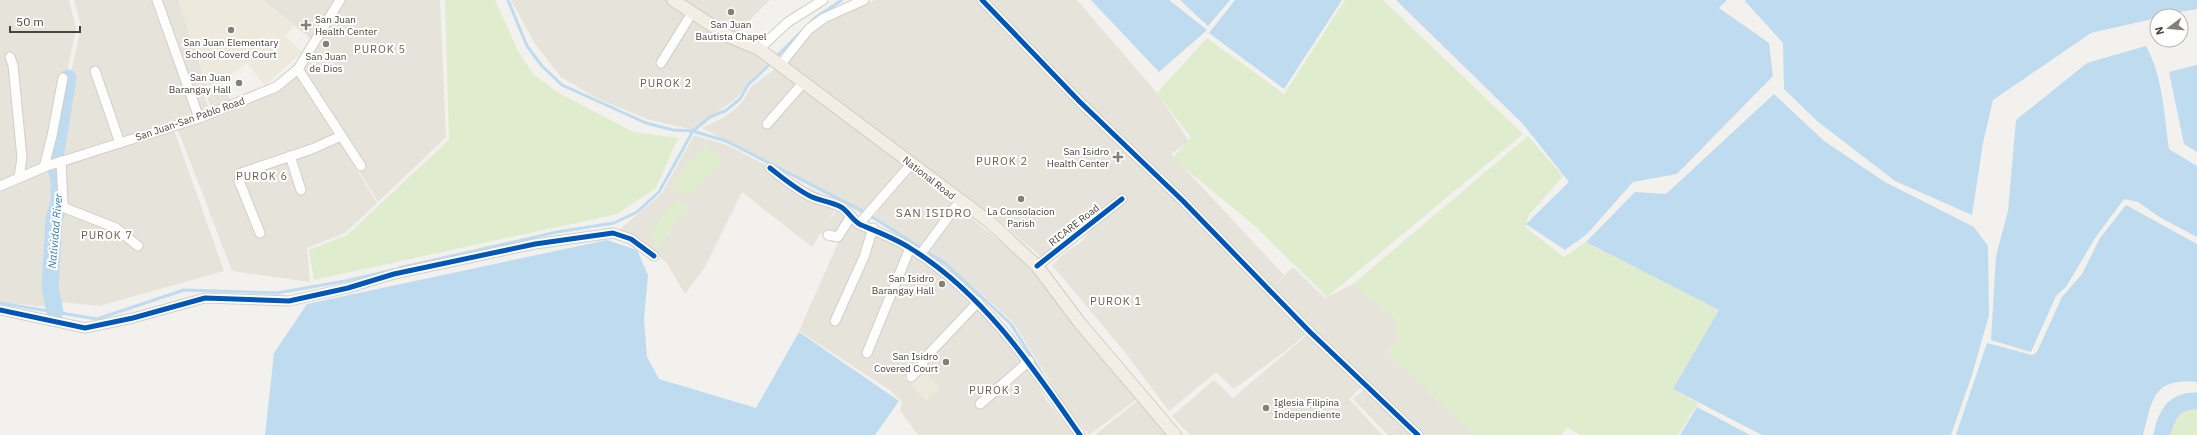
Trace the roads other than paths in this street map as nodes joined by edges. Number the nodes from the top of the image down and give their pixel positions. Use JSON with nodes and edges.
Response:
{"nodes":[{"id":1,"x":157,"y":0,"type":"edge"},
{"id":2,"x":340,"y":0,"type":"edge"},
{"id":3,"x":673,"y":0,"type":"edge"},
{"id":4,"x":823,"y":0,"type":"edge"},
{"id":5,"x":864,"y":0,"type":"edge"},
{"id":6,"x":982,"y":0,"type":"edge"},
{"id":7,"x":692,"y":12,"type":"junction"},
{"id":8,"x":759,"y":49,"type":"junction"},
{"id":9,"x":10,"y":57,"type":"dead end"},
{"id":10,"x":776,"y":62,"type":"junction"},
{"id":11,"x":661,"y":63,"type":"dead end"},
{"id":12,"x":298,"y":69,"type":"junction"},
{"id":13,"x":94,"y":71,"type":"dead end"},
{"id":14,"x":63,"y":78,"type":"dead end"},
{"id":15,"x":804,"y":82,"type":"junction"},
{"id":16,"x":199,"y":118,"type":"junction"},
{"id":17,"x":767,"y":124,"type":"dead end"},
{"id":18,"x":342,"y":136,"type":"junction"},
{"id":19,"x":120,"y":143,"type":"junction"},
{"id":20,"x":290,"y":156,"type":"junction"},
{"id":21,"x":59,"y":162,"type":"junction"},
{"id":22,"x":912,"y":164,"type":"junction"},
{"id":23,"x":45,"y":166,"type":"junction"},
{"id":24,"x":361,"y":166,"type":"dead end"},
{"id":25,"x":770,"y":168,"type":"dead end"},
{"id":26,"x":19,"y":177,"type":"junction"},
{"id":27,"x":0,"y":186,"type":"edge"},
{"id":28,"x":301,"y":190,"type":"dead end"},
{"id":29,"x":1122,"y":199,"type":"dead end"},
{"id":30,"x":960,"y":202,"type":"junction"},
{"id":31,"x":851,"y":216,"type":"junction"},
{"id":32,"x":864,"y":218,"type":"junction"},
{"id":33,"x":873,"y":228,"type":"junction"},
{"id":34,"x":260,"y":233,"type":"dead end"},
{"id":35,"x":828,"y":235,"type":"dead end"},
{"id":36,"x":138,"y":246,"type":"dead end"},
{"id":37,"x":910,"y":248,"type":"junction"},
{"id":38,"x":923,"y":251,"type":"junction"},
{"id":39,"x":654,"y":256,"type":"dead end"},
{"id":40,"x":1037,"y":266,"type":"junction"},
{"id":41,"x":978,"y":302,"type":"junction"},
{"id":42,"x":0,"y":310,"type":"edge"},
{"id":43,"x":835,"y":321,"type":"dead end"},
{"id":44,"x":867,"y":353,"type":"dead end"},
{"id":45,"x":1029,"y":361,"type":"junction"},
{"id":46,"x":910,"y":377,"type":"dead end"},
{"id":47,"x":980,"y":404,"type":"dead end"},
{"id":48,"x":1080,"y":435,"type":"edge"},
{"id":49,"x":1175,"y":435,"type":"edge"},
{"id":50,"x":1418,"y":435,"type":"edge"}],
"edges":[{"from":1,"to":16,"type":"street"},
{"from":2,"to":12,"type":"street","name":"San Juan-San Pablo Road"},
{"from":3,"to":7,"type":"main road","name":"National Road"},
{"from":4,"to":8,"type":"street"},
{"from":5,"to":10,"type":"street"},
{"from":6,"to":50,"type":"street"},
{"from":7,"to":8,"type":"main road","name":"National Road"},
{"from":7,"to":11,"type":"street"},
{"from":8,"to":10,"type":"main road","name":"National Road"},
{"from":9,"to":26,"type":"street"},
{"from":10,"to":15,"type":"main road","name":"National Road"},
{"from":12,"to":16,"type":"street","name":"San Juan-San Pablo Road"},
{"from":12,"to":18,"type":"street"},
{"from":13,"to":19,"type":"street"},
{"from":14,"to":23,"type":"street"},
{"from":15,"to":17,"type":"street"},
{"from":15,"to":22,"type":"main road","name":"National Road"},
{"from":16,"to":19,"type":"street","name":"San Juan-San Pablo Road"},
{"from":18,"to":20,"type":"street"},
{"from":18,"to":24,"type":"street"},
{"from":19,"to":21,"type":"street","name":"San Juan-San Pablo Road"},
{"from":20,"to":28,"type":"street"},
{"from":20,"to":34,"type":"street"},
{"from":21,"to":23,"type":"street","name":"San Juan-San Pablo Road"},
{"from":21,"to":36,"type":"street"},
{"from":22,"to":30,"type":"main road","name":"National Road"},
{"from":22,"to":32,"type":"street"},
{"from":23,"to":26,"type":"street","name":"San Juan-San Pablo Road"},
{"from":25,"to":31,"type":"street"},
{"from":26,"to":27,"type":"street","name":"San Juan-San Pablo Road"},
{"from":29,"to":40,"type":"street","name":"RICARE Road"},
{"from":30,"to":38,"type":"street"},
{"from":30,"to":40,"type":"main road","name":"National Road"},
{"from":31,"to":32,"type":"street"},
{"from":31,"to":35,"type":"street"},
{"from":32,"to":33,"type":"street"},
{"from":33,"to":37,"type":"street"},
{"from":33,"to":43,"type":"street"},
{"from":37,"to":38,"type":"street"},
{"from":37,"to":44,"type":"street"},
{"from":38,"to":41,"type":"street"},
{"from":39,"to":42,"type":"street"},
{"from":40,"to":49,"type":"main road","name":"National Road"},
{"from":41,"to":45,"type":"street"},
{"from":41,"to":46,"type":"street"},
{"from":45,"to":47,"type":"street"},
{"from":45,"to":48,"type":"street"}]}
